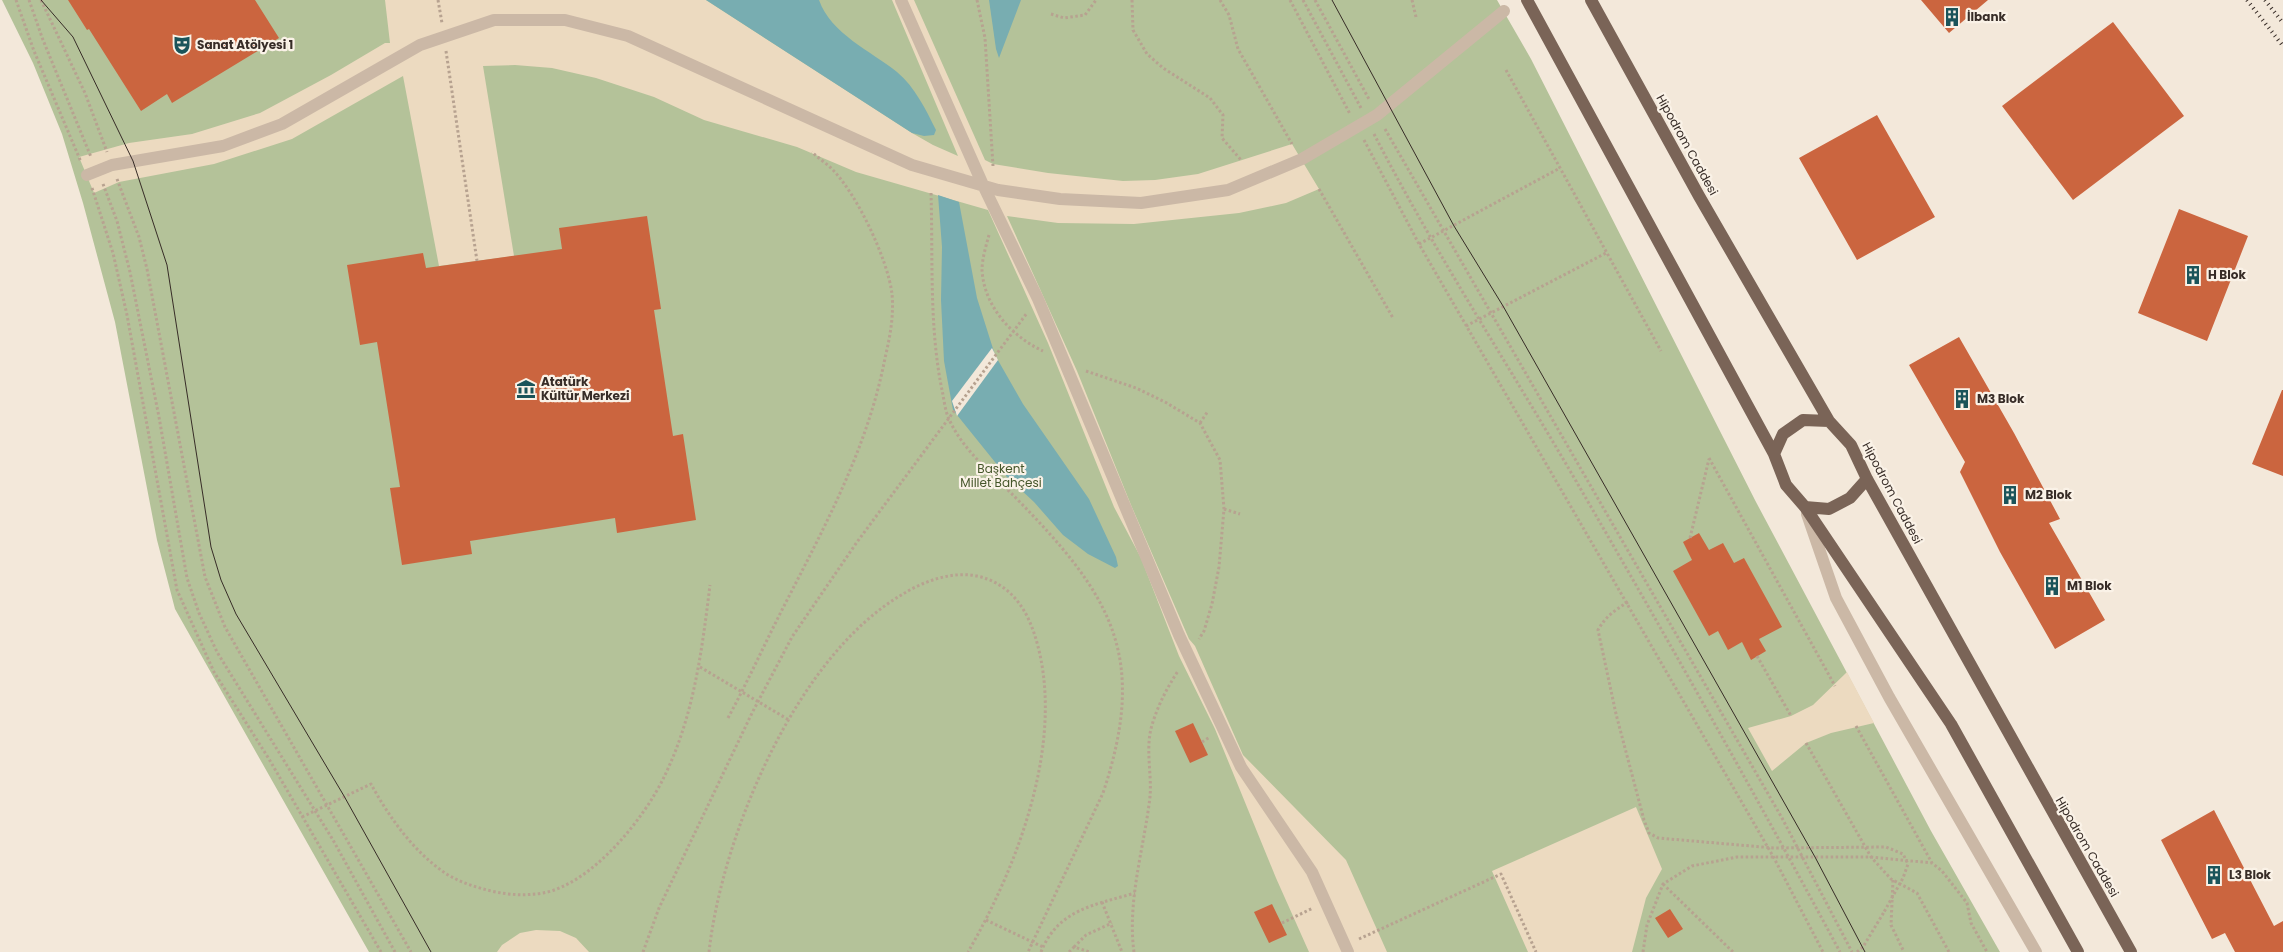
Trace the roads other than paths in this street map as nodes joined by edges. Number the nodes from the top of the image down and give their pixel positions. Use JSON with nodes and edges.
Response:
{"nodes":[{"id":1,"x":901,"y":0,"type":"edge"},
{"id":2,"x":1527,"y":0,"type":"edge"},
{"id":3,"x":1591,"y":0,"type":"edge"},
{"id":4,"x":1504,"y":11,"type":"dead end"},
{"id":5,"x":92,"y":173,"type":"road end"},
{"id":6,"x":983,"y":185,"type":"junction"},
{"id":7,"x":1829,"y":422,"type":"junction"},
{"id":8,"x":1774,"y":454,"type":"junction"},
{"id":9,"x":1867,"y":478,"type":"junction"},
{"id":10,"x":1805,"y":507,"type":"junction"},
{"id":11,"x":1347,"y":949,"type":"edge"},
{"id":12,"x":2036,"y":952,"type":"edge"},
{"id":13,"x":2078,"y":952,"type":"edge"},
{"id":14,"x":2131,"y":952,"type":"edge"}],
"edges":[{"from":1,"to":6,"type":"street"},
{"from":2,"to":8,"type":"main road"},
{"from":3,"to":7,"type":"main road","name":"Hipodrom Caddesi"},
{"from":4,"to":6,"type":"street"},
{"from":5,"to":6,"type":"street"},
{"from":6,"to":11,"type":"street"},
{"from":7,"to":8,"type":"main road"},
{"from":7,"to":9,"type":"main road","name":"Hipodrom Caddesi"},
{"from":8,"to":10,"type":"main road"},
{"from":9,"to":10,"type":"main road"},
{"from":9,"to":14,"type":"main road","name":"Hipodrom Caddesi"},
{"from":10,"to":12,"type":"street"},
{"from":10,"to":13,"type":"main road"}]}
